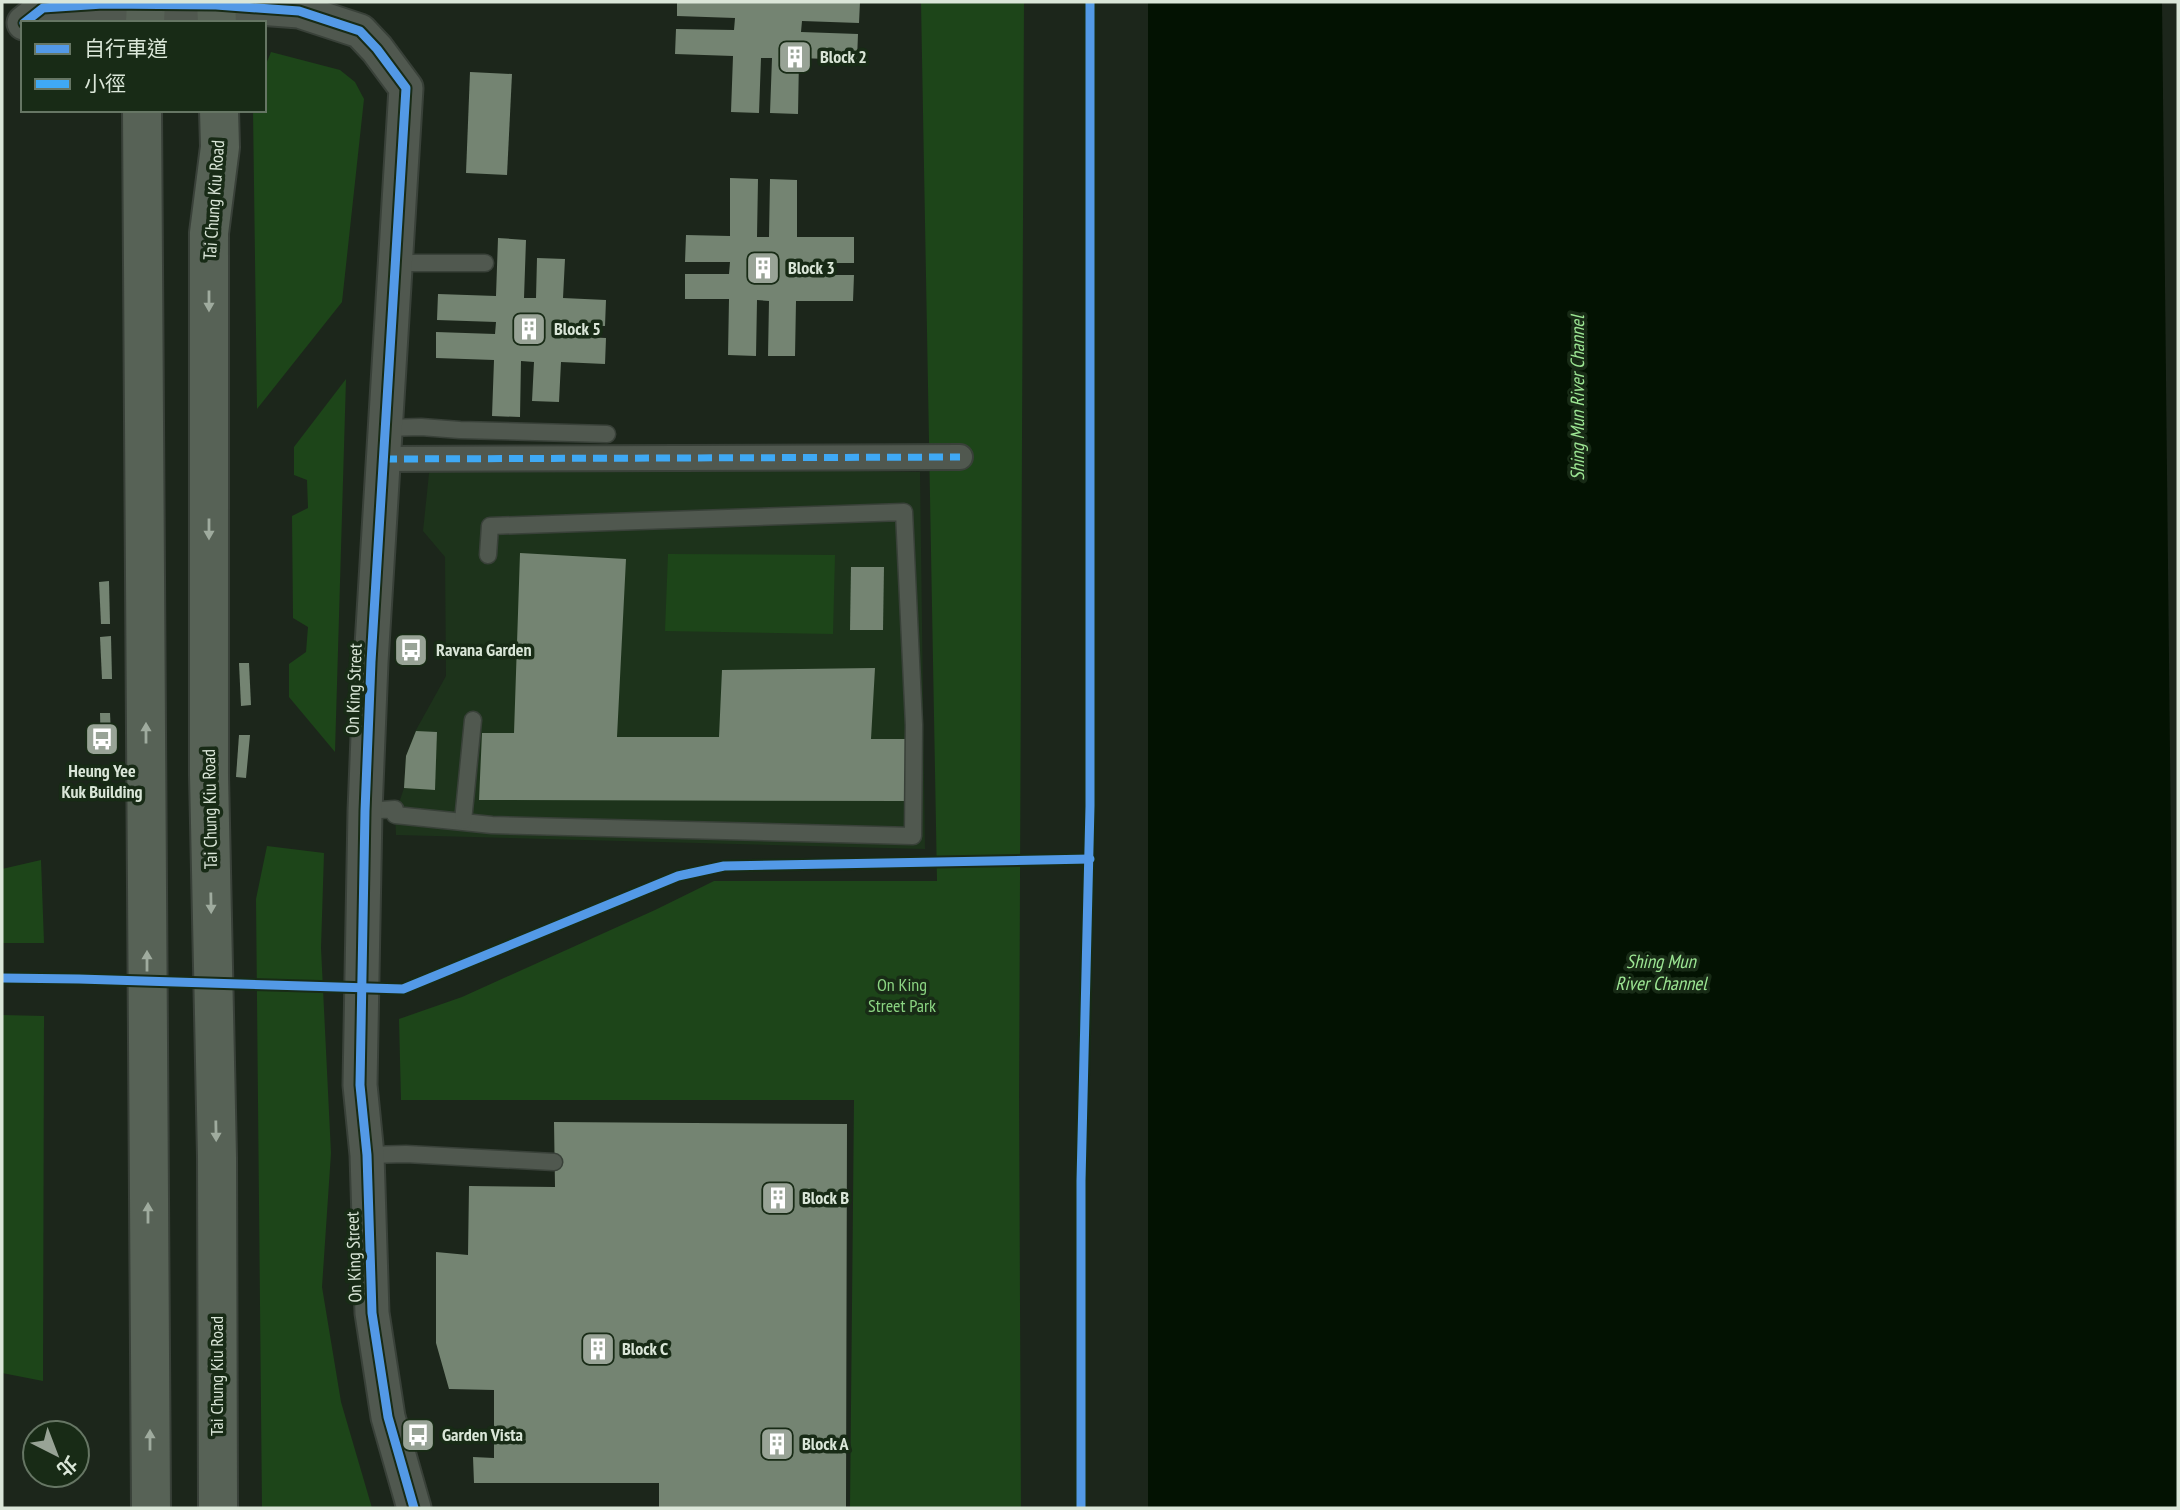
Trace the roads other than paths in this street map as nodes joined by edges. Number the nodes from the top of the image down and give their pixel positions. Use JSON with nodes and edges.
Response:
{"nodes":[{"id":1,"x":146,"y":9,"type":"edge"},
{"id":2,"x":208,"y":13,"type":"edge"},
{"id":3,"x":25,"y":21,"type":"edge"},
{"id":4,"x":142,"y":112,"type":"edge"},
{"id":5,"x":219,"y":112,"type":"edge"},
{"id":6,"x":395,"y":263,"type":"junction"},
{"id":7,"x":485,"y":263,"type":"dead end"},
{"id":8,"x":607,"y":434,"type":"dead end"},
{"id":9,"x":384,"y":443,"type":"junction"},
{"id":10,"x":960,"y":457,"type":"dead end"},
{"id":11,"x":488,"y":555,"type":"dead end"},
{"id":12,"x":473,"y":720,"type":"dead end"},
{"id":13,"x":365,"y":811,"type":"junction"},
{"id":14,"x":463,"y":821,"type":"junction"},
{"id":15,"x":367,"y":1155,"type":"junction"},
{"id":16,"x":554,"y":1162,"type":"dead end"},
{"id":17,"x":151,"y":1508,"type":"edge"},
{"id":18,"x":218,"y":1508,"type":"edge"},
{"id":19,"x":414,"y":1508,"type":"edge"}],
"edges":[{"from":1,"to":2,"type":"street","name":"On King Street"},
{"from":1,"to":3,"type":"street","name":"On King Street"},
{"from":2,"to":6,"type":"street","name":"On King Street"},
{"from":17,"to":4,"type":"main road","one_way":true},
{"from":5,"to":18,"type":"main road","name":"Tai Chung Kiu Road","one_way":true},
{"from":6,"to":7,"type":"lane"},
{"from":6,"to":9,"type":"street","name":"On King Street"},
{"from":8,"to":9,"type":"lane"},
{"from":9,"to":10,"type":"street"},
{"from":9,"to":13,"type":"street","name":"On King Street"},
{"from":11,"to":14,"type":"lane"},
{"from":12,"to":14,"type":"lane"},
{"from":13,"to":14,"type":"lane"},
{"from":13,"to":15,"type":"street","name":"On King Street"},
{"from":15,"to":16,"type":"lane"},
{"from":15,"to":19,"type":"street","name":"On King Street"}]}
